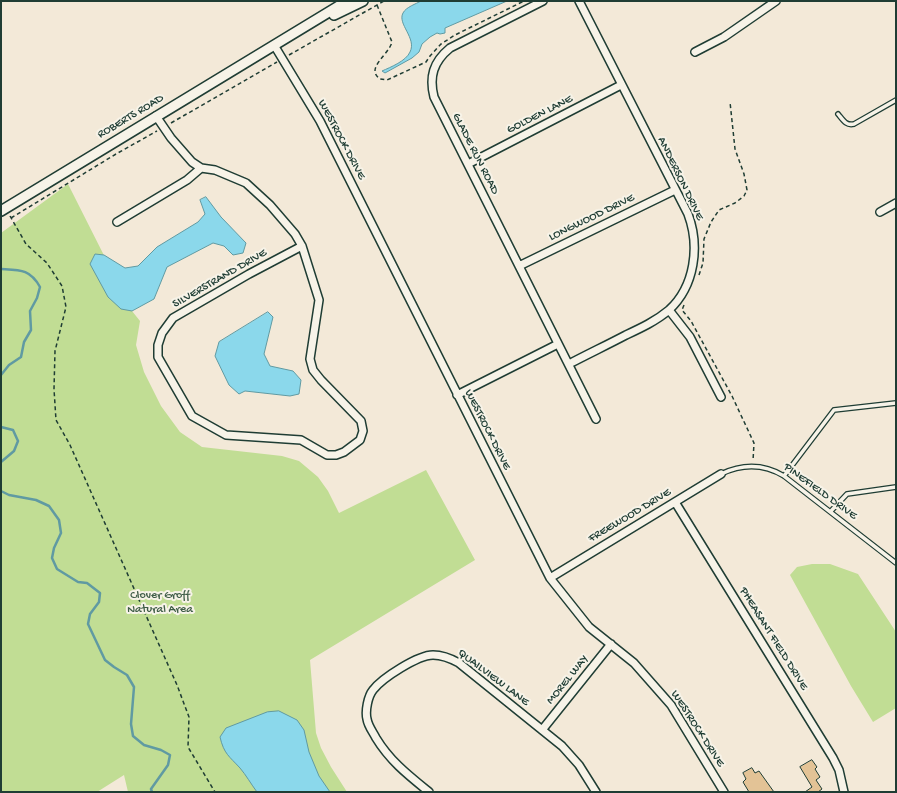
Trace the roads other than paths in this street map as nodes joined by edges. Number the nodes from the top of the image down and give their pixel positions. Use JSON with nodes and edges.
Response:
{"nodes":[{"id":1,"x":347,"y":1,"type":"edge"},
{"id":2,"x":363,"y":1,"type":"edge"},
{"id":3,"x":543,"y":1,"type":"edge"},
{"id":4,"x":579,"y":1,"type":"edge"},
{"id":5,"x":776,"y":1,"type":"edge"},
{"id":6,"x":274,"y":45,"type":"junction"},
{"id":7,"x":695,"y":52,"type":"dead end"},
{"id":8,"x":621,"y":86,"type":"junction"},
{"id":9,"x":896,"y":100,"type":"edge"},
{"id":10,"x":838,"y":114,"type":"dead end"},
{"id":11,"x":156,"y":116,"type":"junction"},
{"id":12,"x":468,"y":164,"type":"junction"},
{"id":13,"x":201,"y":168,"type":"junction"},
{"id":14,"x":675,"y":190,"type":"junction"},
{"id":15,"x":896,"y":203,"type":"edge"},
{"id":16,"x":3,"y":210,"type":"edge"},
{"id":17,"x":880,"y":212,"type":"dead end"},
{"id":18,"x":117,"y":222,"type":"dead end"},
{"id":19,"x":302,"y":246,"type":"junction"},
{"id":20,"x":520,"y":266,"type":"junction"},
{"id":21,"x":669,"y":310,"type":"junction"},
{"id":22,"x":558,"y":344,"type":"junction"},
{"id":23,"x":569,"y":364,"type":"junction"},
{"id":24,"x":457,"y":395,"type":"junction"},
{"id":25,"x":721,"y":397,"type":"dead end"},
{"id":26,"x":896,"y":403,"type":"edge"},
{"id":27,"x":596,"y":419,"type":"dead end"},
{"id":28,"x":721,"y":474,"type":"joint"},
{"id":29,"x":784,"y":476,"type":"junction"},
{"id":30,"x":896,"y":487,"type":"edge"},
{"id":31,"x":675,"y":502,"type":"junction"},
{"id":32,"x":831,"y":511,"type":"junction"},
{"id":33,"x":896,"y":563,"type":"edge"},
{"id":34,"x":550,"y":578,"type":"junction"},
{"id":35,"x":611,"y":644,"type":"junction"},
{"id":36,"x":542,"y":730,"type":"junction"},
{"id":37,"x":429,"y":792,"type":"edge"},
{"id":38,"x":596,"y":792,"type":"edge"},
{"id":39,"x":724,"y":792,"type":"edge"},
{"id":40,"x":844,"y":792,"type":"edge"}],
"edges":[{"from":1,"to":6,"type":"main road","name":"ROBERTS ROAD"},
{"from":2,"to":6,"type":"main road","name":"ROBERTS ROAD"},
{"from":3,"to":12,"type":"street","name":"GLADE RUN ROAD"},
{"from":4,"to":8,"type":"street","name":"ANDERSON DRIVE"},
{"from":5,"to":7,"type":"street"},
{"from":6,"to":11,"type":"main road","name":"ROBERTS ROAD"},
{"from":6,"to":24,"type":"street","name":"WESTROCK DRIVE"},
{"from":8,"to":12,"type":"street","name":"GOLDEN LANE"},
{"from":8,"to":14,"type":"street","name":"ANDERSON DRIVE"},
{"from":9,"to":10,"type":"lane"},
{"from":11,"to":13,"type":"street"},
{"from":11,"to":16,"type":"main road","name":"ROBERTS ROAD"},
{"from":12,"to":20,"type":"street","name":"GLADE RUN ROAD"},
{"from":13,"to":18,"type":"street"},
{"from":13,"to":19,"type":"street"},
{"from":14,"to":20,"type":"street","name":"LONGWOOD DRIVE"},
{"from":14,"to":21,"type":"street","name":"ANDERSON DRIVE"},
{"from":15,"to":17,"type":"street"},
{"from":19,"to":19,"type":"street","name":"SILVERSTRAND DRIVE"},
{"from":20,"to":22,"type":"street","name":"GLADE RUN ROAD"},
{"from":21,"to":23,"type":"street","name":"ANDERSON DRIVE"},
{"from":21,"to":25,"type":"street"},
{"from":22,"to":23,"type":"street","name":"GLADE RUN ROAD"},
{"from":22,"to":24,"type":"street"},
{"from":23,"to":27,"type":"street","name":"GLADE RUN ROAD"},
{"from":24,"to":34,"type":"street","name":"WESTROCK DRIVE"},
{"from":26,"to":29,"type":"lane"},
{"from":28,"to":29,"type":"lane","name":"PINEFIELD DRIVE"},
{"from":28,"to":31,"type":"street","name":"FREEWOOD DRIVE"},
{"from":29,"to":32,"type":"lane","name":"PINEFIELD DRIVE"},
{"from":30,"to":32,"type":"lane"},
{"from":31,"to":34,"type":"street","name":"FREEWOOD DRIVE"},
{"from":31,"to":40,"type":"street","name":"PHEASANT FIELD DRIVE"},
{"from":32,"to":33,"type":"lane","name":"PINEFIELD DRIVE"},
{"from":34,"to":35,"type":"street","name":"WESTROCK DRIVE"},
{"from":35,"to":36,"type":"street","name":"MOREL WAY"},
{"from":35,"to":39,"type":"street","name":"WESTROCK DRIVE"},
{"from":36,"to":37,"type":"street","name":"QUAILVIEW LANE"},
{"from":36,"to":38,"type":"street","name":"QUAILVIEW LANE"}]}
